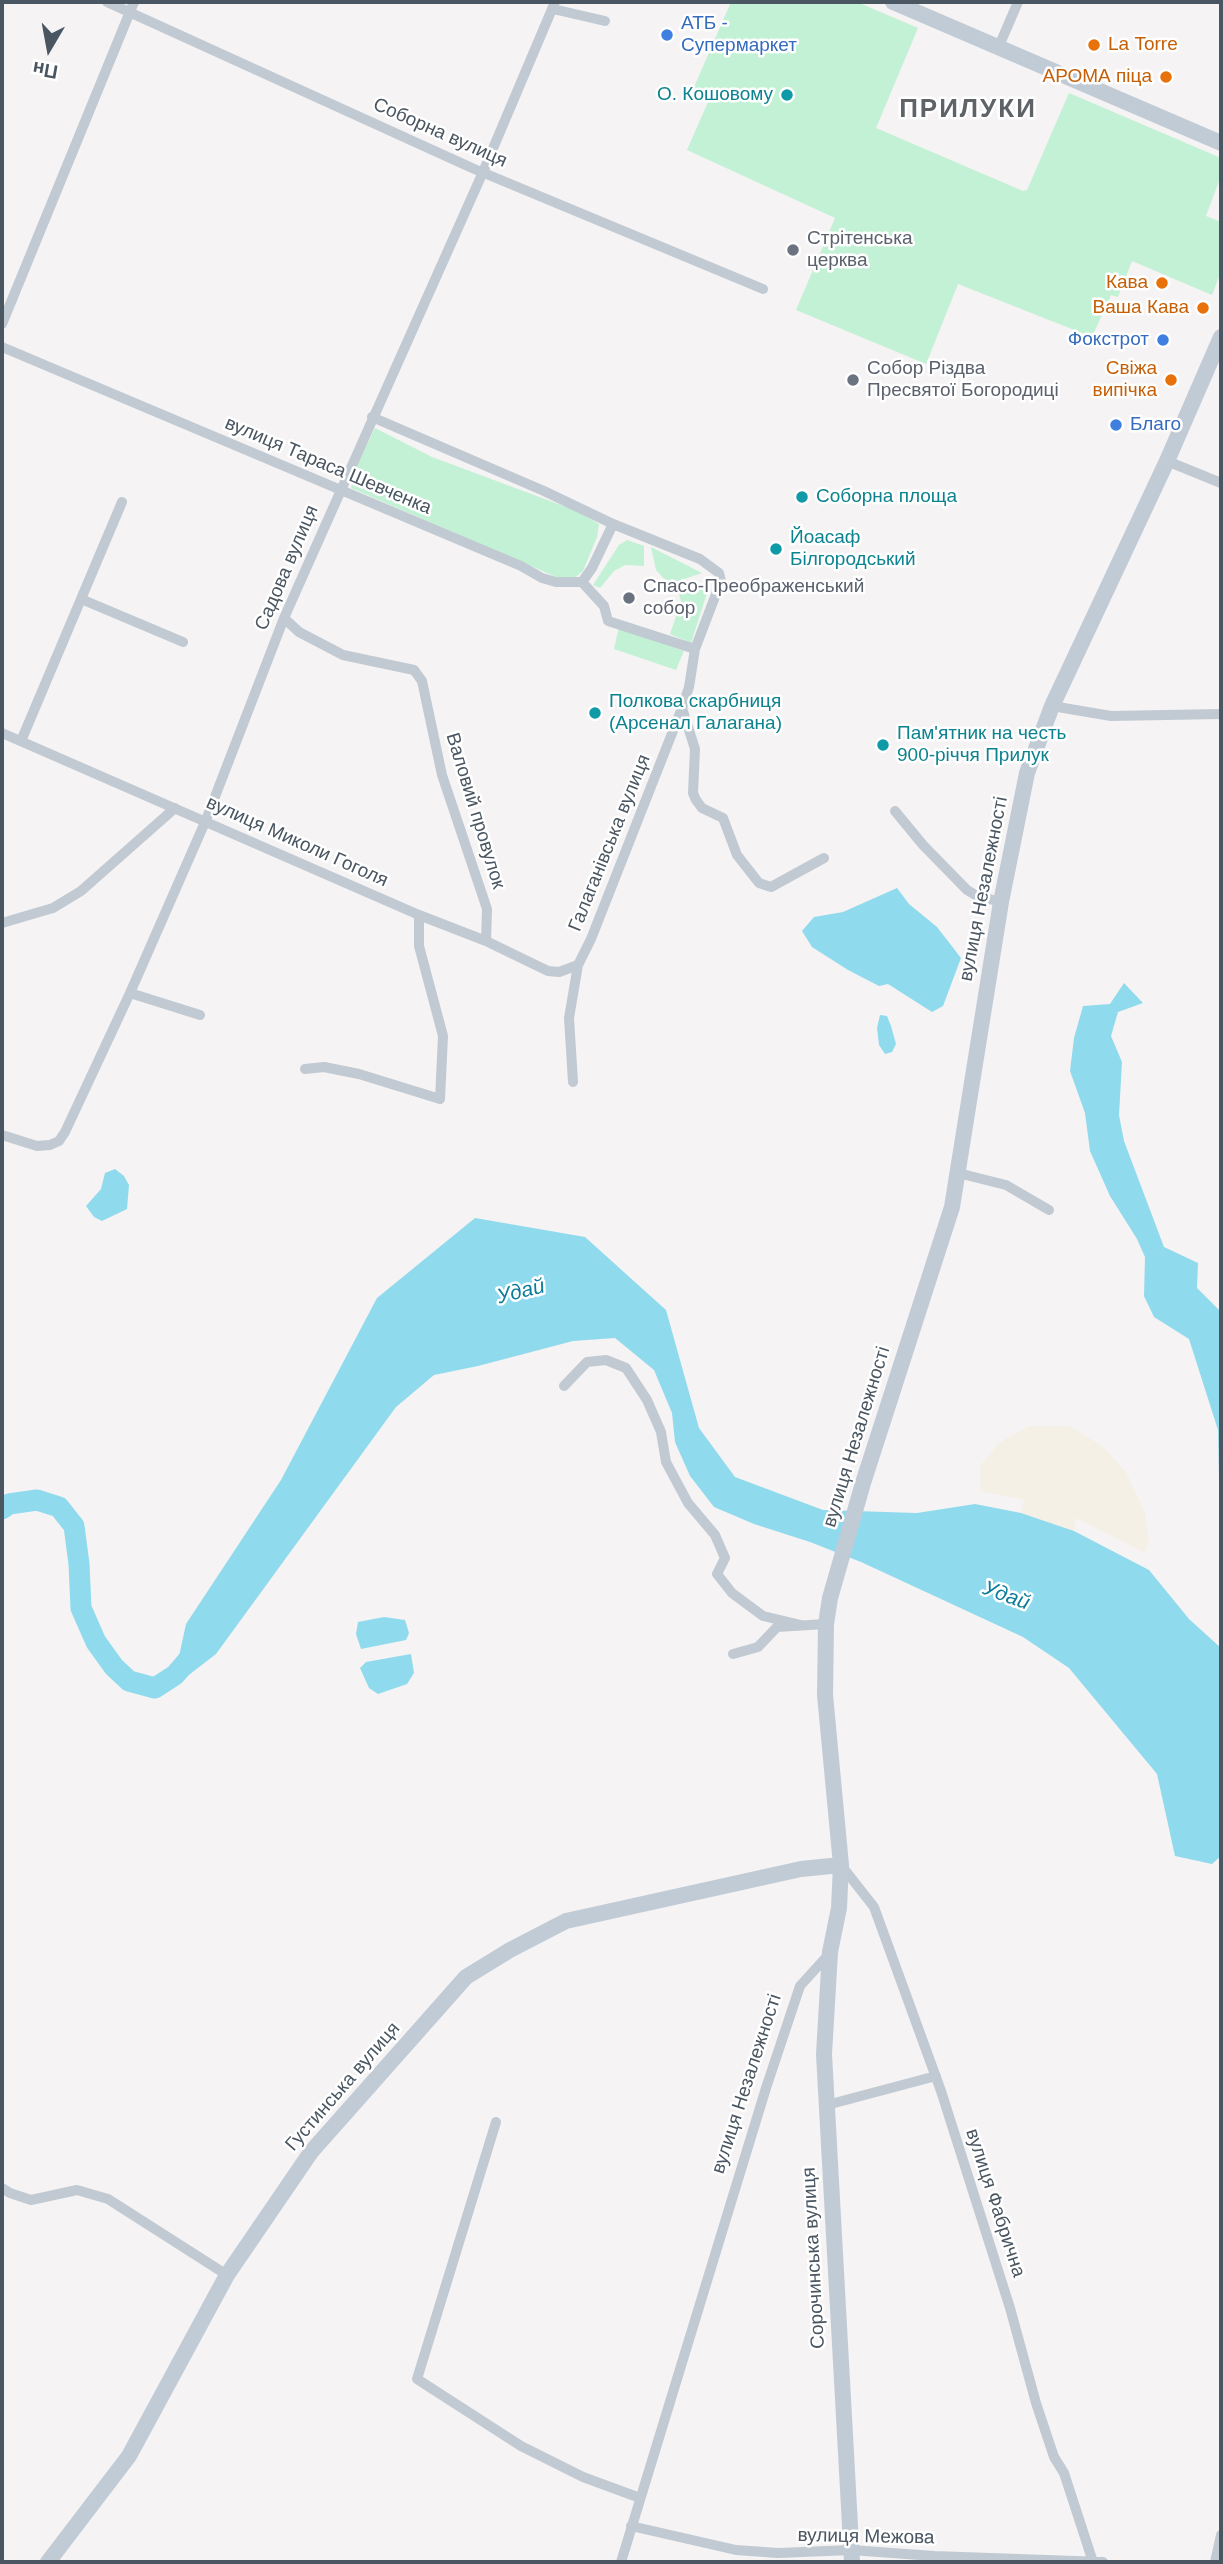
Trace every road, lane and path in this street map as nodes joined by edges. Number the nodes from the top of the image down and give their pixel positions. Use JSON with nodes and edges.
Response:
{"nodes":[{"id":1,"x":107,"y":2,"type":"edge"},
{"id":2,"x":893,"y":2,"type":"edge"},
{"id":3,"x":1018,"y":2,"type":"edge"},
{"id":4,"x":554,"y":5,"type":"edge"},
{"id":5,"x":132,"y":6,"type":"edge"},
{"id":6,"x":605,"y":21,"type":"dead end"},
{"id":7,"x":999,"y":46,"type":"junction"},
{"id":8,"x":1221,"y":143,"type":"edge"},
{"id":9,"x":483,"y":172,"type":"junction"},
{"id":10,"x":763,"y":289,"type":"dead end"},
{"id":11,"x":2,"y":324,"type":"edge"},
{"id":12,"x":1221,"y":337,"type":"edge"},
{"id":13,"x":2,"y":348,"type":"edge"},
{"id":14,"x":372,"y":417,"type":"junction"},
{"id":15,"x":1167,"y":461,"type":"junction"},
{"id":16,"x":1221,"y":483,"type":"edge"},
{"id":17,"x":340,"y":489,"type":"junction"},
{"id":18,"x":122,"y":502,"type":"dead end"},
{"id":19,"x":613,"y":524,"type":"junction"},
{"id":20,"x":582,"y":582,"type":"junction"},
{"id":21,"x":81,"y":599,"type":"junction"},
{"id":22,"x":284,"y":618,"type":"junction"},
{"id":23,"x":183,"y":642,"type":"dead end"},
{"id":24,"x":695,"y":649,"type":"junction"},
{"id":25,"x":1052,"y":706,"type":"junction"},
{"id":26,"x":682,"y":708,"type":"junction"},
{"id":27,"x":1221,"y":714,"type":"edge"},
{"id":28,"x":2,"y":733,"type":"edge"},
{"id":29,"x":21,"y":741,"type":"junction"},
{"id":30,"x":175,"y":808,"type":"junction"},
{"id":31,"x":895,"y":811,"type":"dead end"},
{"id":32,"x":206,"y":820,"type":"junction"},
{"id":33,"x":824,"y":858,"type":"dead end"},
{"id":34,"x":1001,"y":902,"type":"junction"},
{"id":35,"x":419,"y":915,"type":"junction"},
{"id":36,"x":2,"y":923,"type":"edge"},
{"id":37,"x":486,"y":941,"type":"junction"},
{"id":38,"x":578,"y":965,"type":"junction"},
{"id":39,"x":130,"y":993,"type":"junction"},
{"id":40,"x":200,"y":1015,"type":"dead end"},
{"id":41,"x":305,"y":1069,"type":"dead end"},
{"id":42,"x":573,"y":1082,"type":"dead end"},
{"id":43,"x":2,"y":1135,"type":"edge"},
{"id":44,"x":958,"y":1173,"type":"junction"},
{"id":45,"x":1049,"y":1210,"type":"dead end"},
{"id":46,"x":564,"y":1386,"type":"dead end"},
{"id":47,"x":801,"y":1625,"type":"junction"},
{"id":48,"x":826,"y":1625,"type":"junction"},
{"id":49,"x":733,"y":1654,"type":"dead end"},
{"id":50,"x":841,"y":1865,"type":"junction"},
{"id":51,"x":830,"y":1952,"type":"junction"},
{"id":52,"x":936,"y":2076,"type":"junction"},
{"id":53,"x":827,"y":2105,"type":"junction"},
{"id":54,"x":496,"y":2122,"type":"dead end"},
{"id":55,"x":2,"y":2188,"type":"edge"},
{"id":56,"x":227,"y":2275,"type":"junction"},
{"id":57,"x":640,"y":2498,"type":"junction"},
{"id":58,"x":631,"y":2526,"type":"junction"},
{"id":59,"x":1221,"y":2535,"type":"edge"},
{"id":60,"x":852,"y":2556,"type":"edge"},
{"id":61,"x":48,"y":2562,"type":"edge"},
{"id":62,"x":621,"y":2562,"type":"edge"},
{"id":63,"x":1097,"y":2562,"type":"edge"},
{"id":64,"x":1215,"y":2562,"type":"edge"}],
"edges":[{"from":1,"to":5,"type":"street","name":"Соборна вулиця"},
{"from":2,"to":7,"type":"main road"},
{"from":3,"to":7,"type":"street"},
{"from":4,"to":6,"type":"street"},
{"from":4,"to":9,"type":"street","name":"Садова вулиця"},
{"from":5,"to":9,"type":"street","name":"Соборна вулиця"},
{"from":5,"to":11,"type":"street"},
{"from":7,"to":8,"type":"main road"},
{"from":9,"to":10,"type":"street","name":"Соборна вулиця"},
{"from":9,"to":14,"type":"street","name":"Садова вулиця"},
{"from":12,"to":15,"type":"main road","name":"вулиця Незалежності"},
{"from":13,"to":17,"type":"street","name":"вулиця Тараса Шевченка"},
{"from":14,"to":17,"type":"street","name":"Садова вулиця"},
{"from":14,"to":19,"type":"street"},
{"from":15,"to":16,"type":"street"},
{"from":15,"to":25,"type":"main road","name":"вулиця Незалежності"},
{"from":17,"to":20,"type":"street","name":"вулиця Тараса Шевченка"},
{"from":17,"to":22,"type":"street","name":"Садова вулиця"},
{"from":18,"to":21,"type":"street"},
{"from":19,"to":20,"type":"street"},
{"from":19,"to":24,"type":"street","name":"Галаганівська вулиця"},
{"from":20,"to":24,"type":"street"},
{"from":21,"to":23,"type":"street"},
{"from":21,"to":29,"type":"street"},
{"from":22,"to":32,"type":"street","name":"Садова вулиця"},
{"from":22,"to":37,"type":"street","name":"Валовий провулок"},
{"from":24,"to":26,"type":"street","name":"Галаганівська вулиця"},
{"from":25,"to":27,"type":"street"},
{"from":25,"to":34,"type":"main road","name":"вулиця Незалежності"},
{"from":26,"to":33,"type":"street"},
{"from":26,"to":38,"type":"street","name":"Галаганівська вулиця"},
{"from":28,"to":29,"type":"street","name":"вулиця Миколи Гоголя"},
{"from":29,"to":30,"type":"street","name":"вулиця Миколи Гоголя"},
{"from":30,"to":32,"type":"street","name":"вулиця Миколи Гоголя"},
{"from":30,"to":36,"type":"street"},
{"from":31,"to":34,"type":"street"},
{"from":32,"to":35,"type":"street","name":"вулиця Миколи Гоголя"},
{"from":32,"to":39,"type":"street","name":"Садова вулиця"},
{"from":34,"to":44,"type":"main road","name":"вулиця Незалежності"},
{"from":35,"to":37,"type":"street","name":"вулиця Миколи Гоголя"},
{"from":35,"to":41,"type":"street"},
{"from":37,"to":38,"type":"street","name":"вулиця Миколи Гоголя"},
{"from":38,"to":42,"type":"street","name":"Галаганівська вулиця"},
{"from":39,"to":40,"type":"street"},
{"from":39,"to":43,"type":"street","name":"Садова вулиця"},
{"from":44,"to":45,"type":"street"},
{"from":44,"to":48,"type":"main road","name":"вулиця Незалежності"},
{"from":46,"to":47,"type":"street"},
{"from":47,"to":48,"type":"street"},
{"from":47,"to":49,"type":"street"},
{"from":48,"to":50,"type":"main road","name":"вулиця Незалежності"},
{"from":50,"to":51,"type":"main road","name":"вулиця Незалежності"},
{"from":50,"to":52,"type":"street","name":"вулиця Фабрична"},
{"from":50,"to":56,"type":"main road","name":"Густинська вулиця"},
{"from":51,"to":53,"type":"main road","name":"Сорочинська вулиця"},
{"from":51,"to":57,"type":"street","name":"вулиця Незалежності"},
{"from":52,"to":53,"type":"street"},
{"from":52,"to":63,"type":"street","name":"вулиця Фабрична"},
{"from":53,"to":60,"type":"main road","name":"Сорочинська вулиця"},
{"from":54,"to":57,"type":"street"},
{"from":55,"to":56,"type":"street"},
{"from":56,"to":61,"type":"main road","name":"Густинська вулиця"},
{"from":57,"to":58,"type":"street","name":"вулиця Незалежності"},
{"from":58,"to":60,"type":"street","name":"вулиця Межова"},
{"from":58,"to":62,"type":"street","name":"вулиця Незалежності"},
{"from":59,"to":64,"type":"street"},
{"from":60,"to":63,"type":"street","name":"вулиця Межова"}]}
